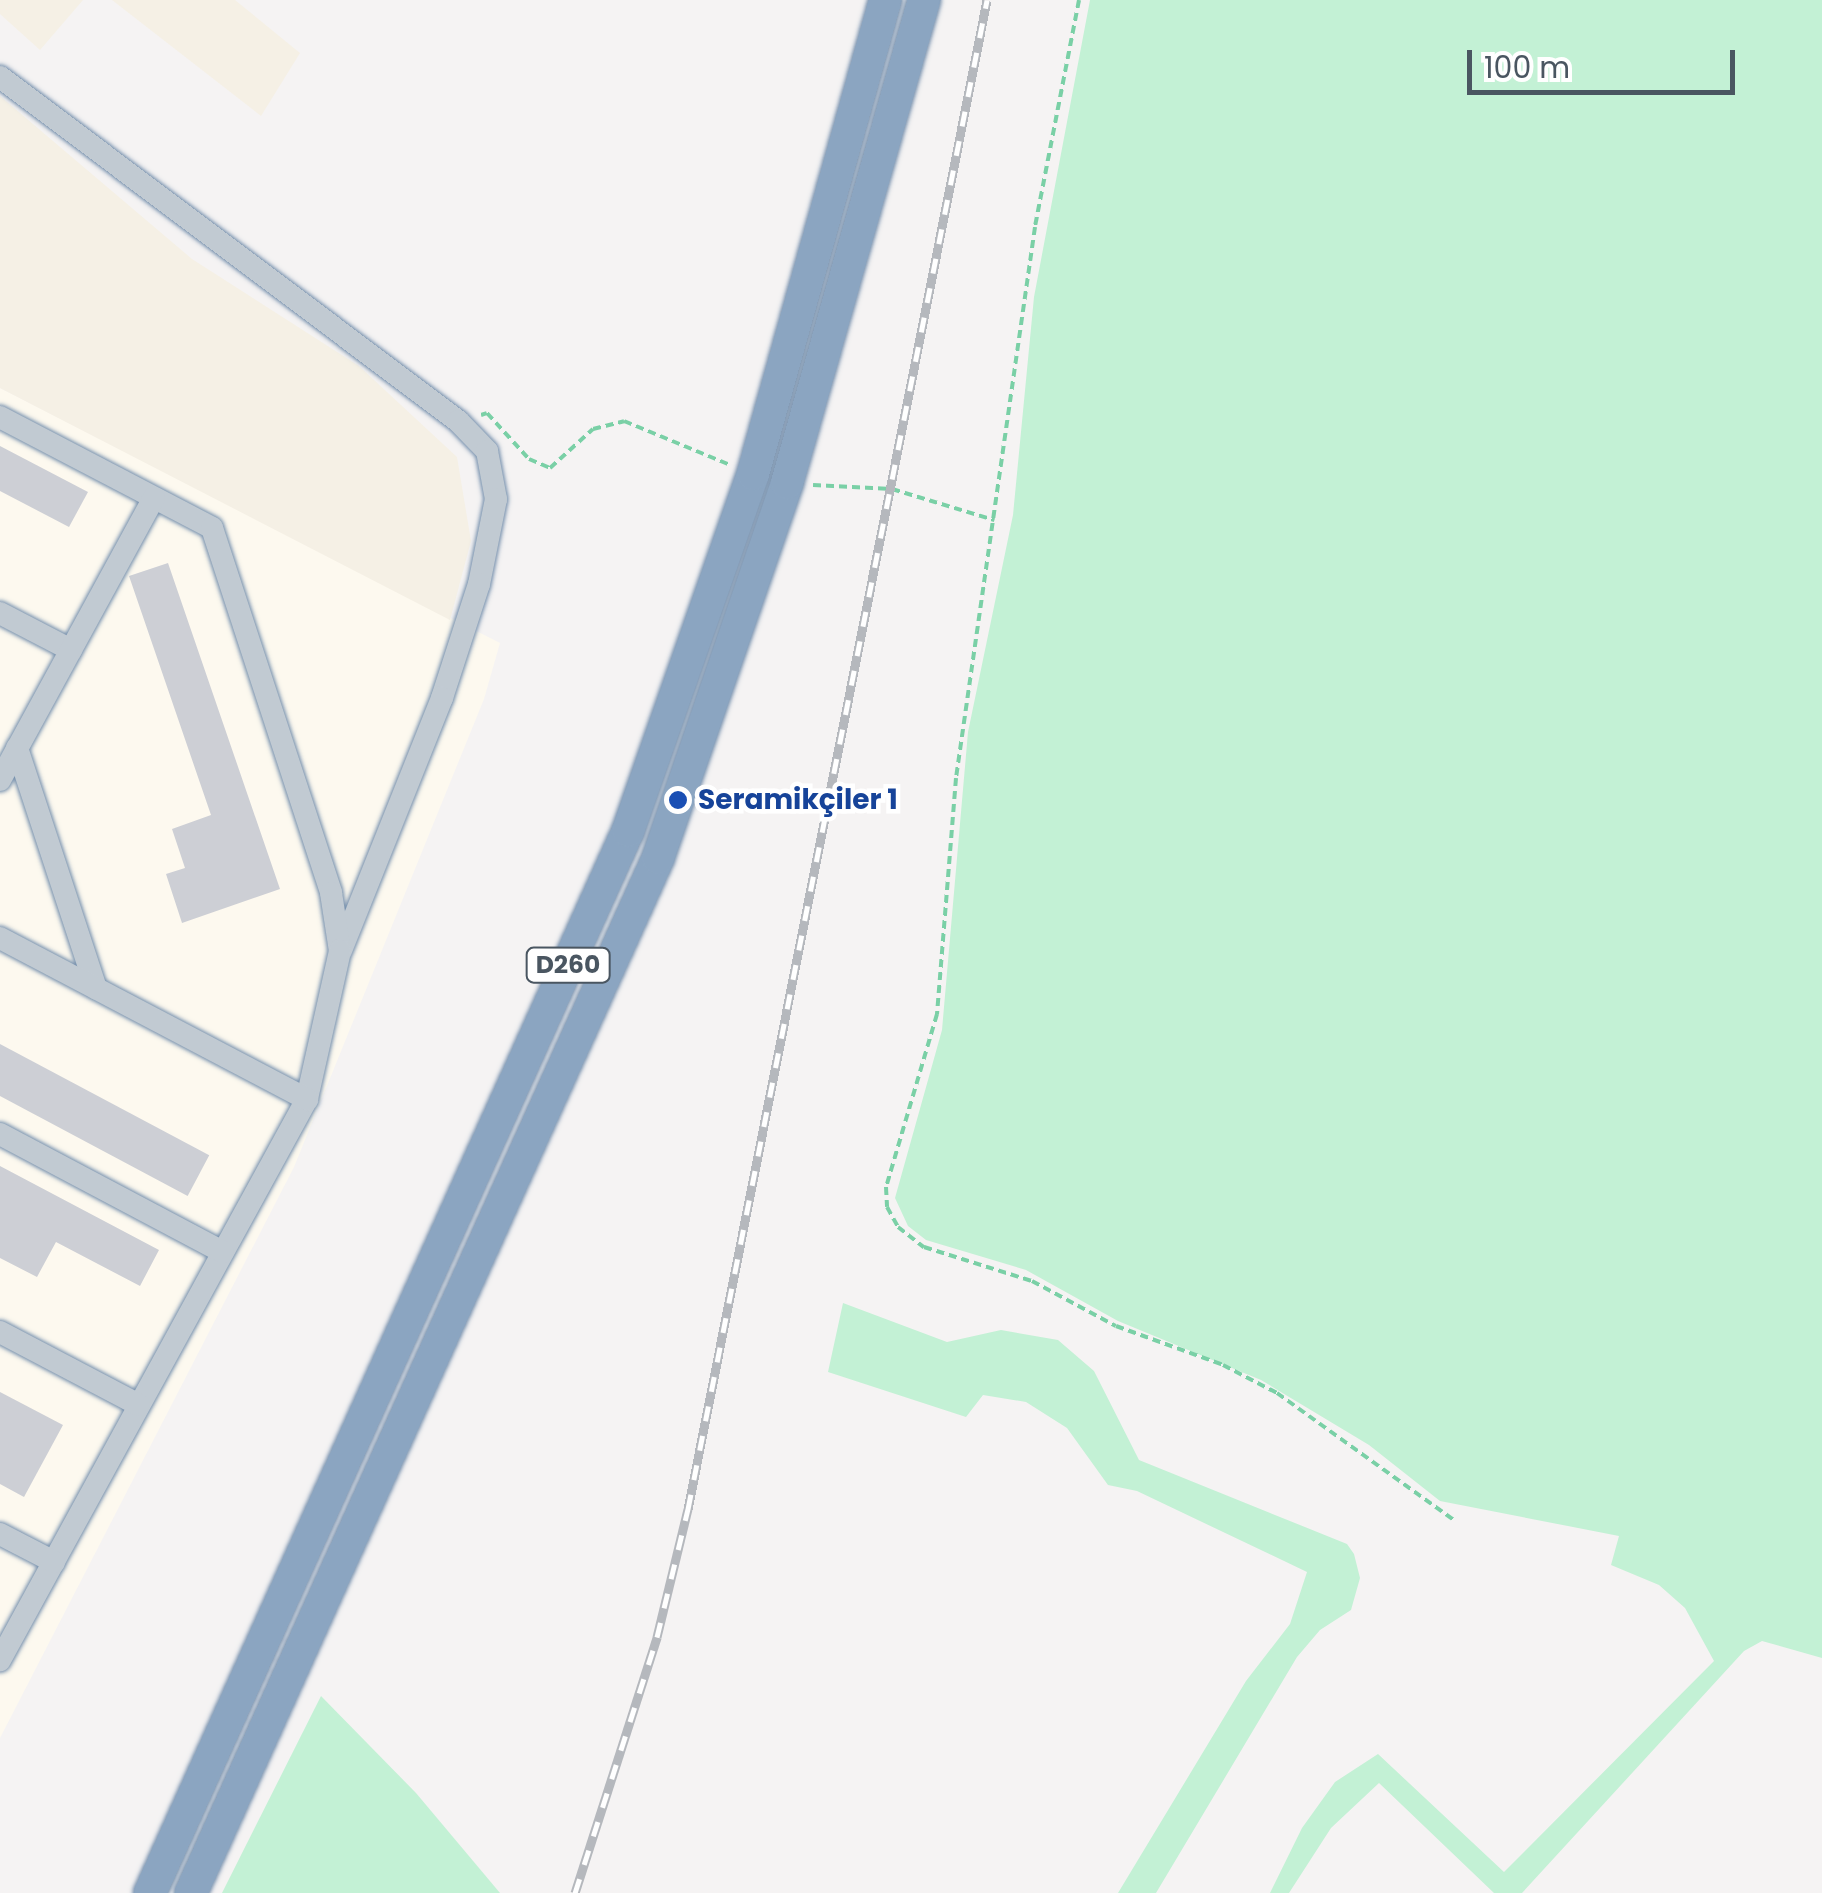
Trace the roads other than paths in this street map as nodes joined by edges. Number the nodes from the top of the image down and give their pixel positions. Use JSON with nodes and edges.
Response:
{"nodes":[{"id":1,"x":885,"y":0,"type":"edge"},
{"id":2,"x":924,"y":0,"type":"edge"},
{"id":3,"x":0,"y":77,"type":"edge"},
{"id":4,"x":0,"y":417,"type":"edge"},
{"id":5,"x":154,"y":498,"type":"junction"},
{"id":6,"x":0,"y":612,"type":"edge"},
{"id":7,"x":72,"y":650,"type":"junction"},
{"id":8,"x":17,"y":748,"type":"junction"},
{"id":9,"x":0,"y":780,"type":"edge"},
{"id":10,"x":0,"y":938,"type":"edge"},
{"id":11,"x":340,"y":951,"type":"junction"},
{"id":12,"x":96,"y":988,"type":"junction"},
{"id":13,"x":307,"y":1099,"type":"junction"},
{"id":14,"x":0,"y":1134,"type":"edge"},
{"id":15,"x":224,"y":1252,"type":"junction"},
{"id":16,"x":0,"y":1332,"type":"edge"},
{"id":17,"x":140,"y":1405,"type":"junction"},
{"id":18,"x":0,"y":1534,"type":"edge"},
{"id":19,"x":54,"y":1562,"type":"junction"},
{"id":20,"x":0,"y":1660,"type":"edge"},
{"id":21,"x":150,"y":1893,"type":"edge"},
{"id":22,"x":191,"y":1893,"type":"edge"}],
"edges":[{"from":1,"to":21,"type":"highway","number":"D260"},
{"from":2,"to":22,"type":"highway","number":"D260"},
{"from":3,"to":11,"type":"street"},
{"from":4,"to":5,"type":"street"},
{"from":5,"to":7,"type":"street"},
{"from":5,"to":11,"type":"street"},
{"from":6,"to":7,"type":"street"},
{"from":7,"to":8,"type":"street"},
{"from":8,"to":9,"type":"street"},
{"from":8,"to":12,"type":"street"},
{"from":10,"to":12,"type":"street"},
{"from":11,"to":13,"type":"street"},
{"from":12,"to":13,"type":"street"},
{"from":13,"to":15,"type":"street"},
{"from":14,"to":15,"type":"street"},
{"from":15,"to":17,"type":"street"},
{"from":16,"to":17,"type":"street"},
{"from":17,"to":19,"type":"street"},
{"from":18,"to":19,"type":"street"},
{"from":19,"to":20,"type":"street"}]}
